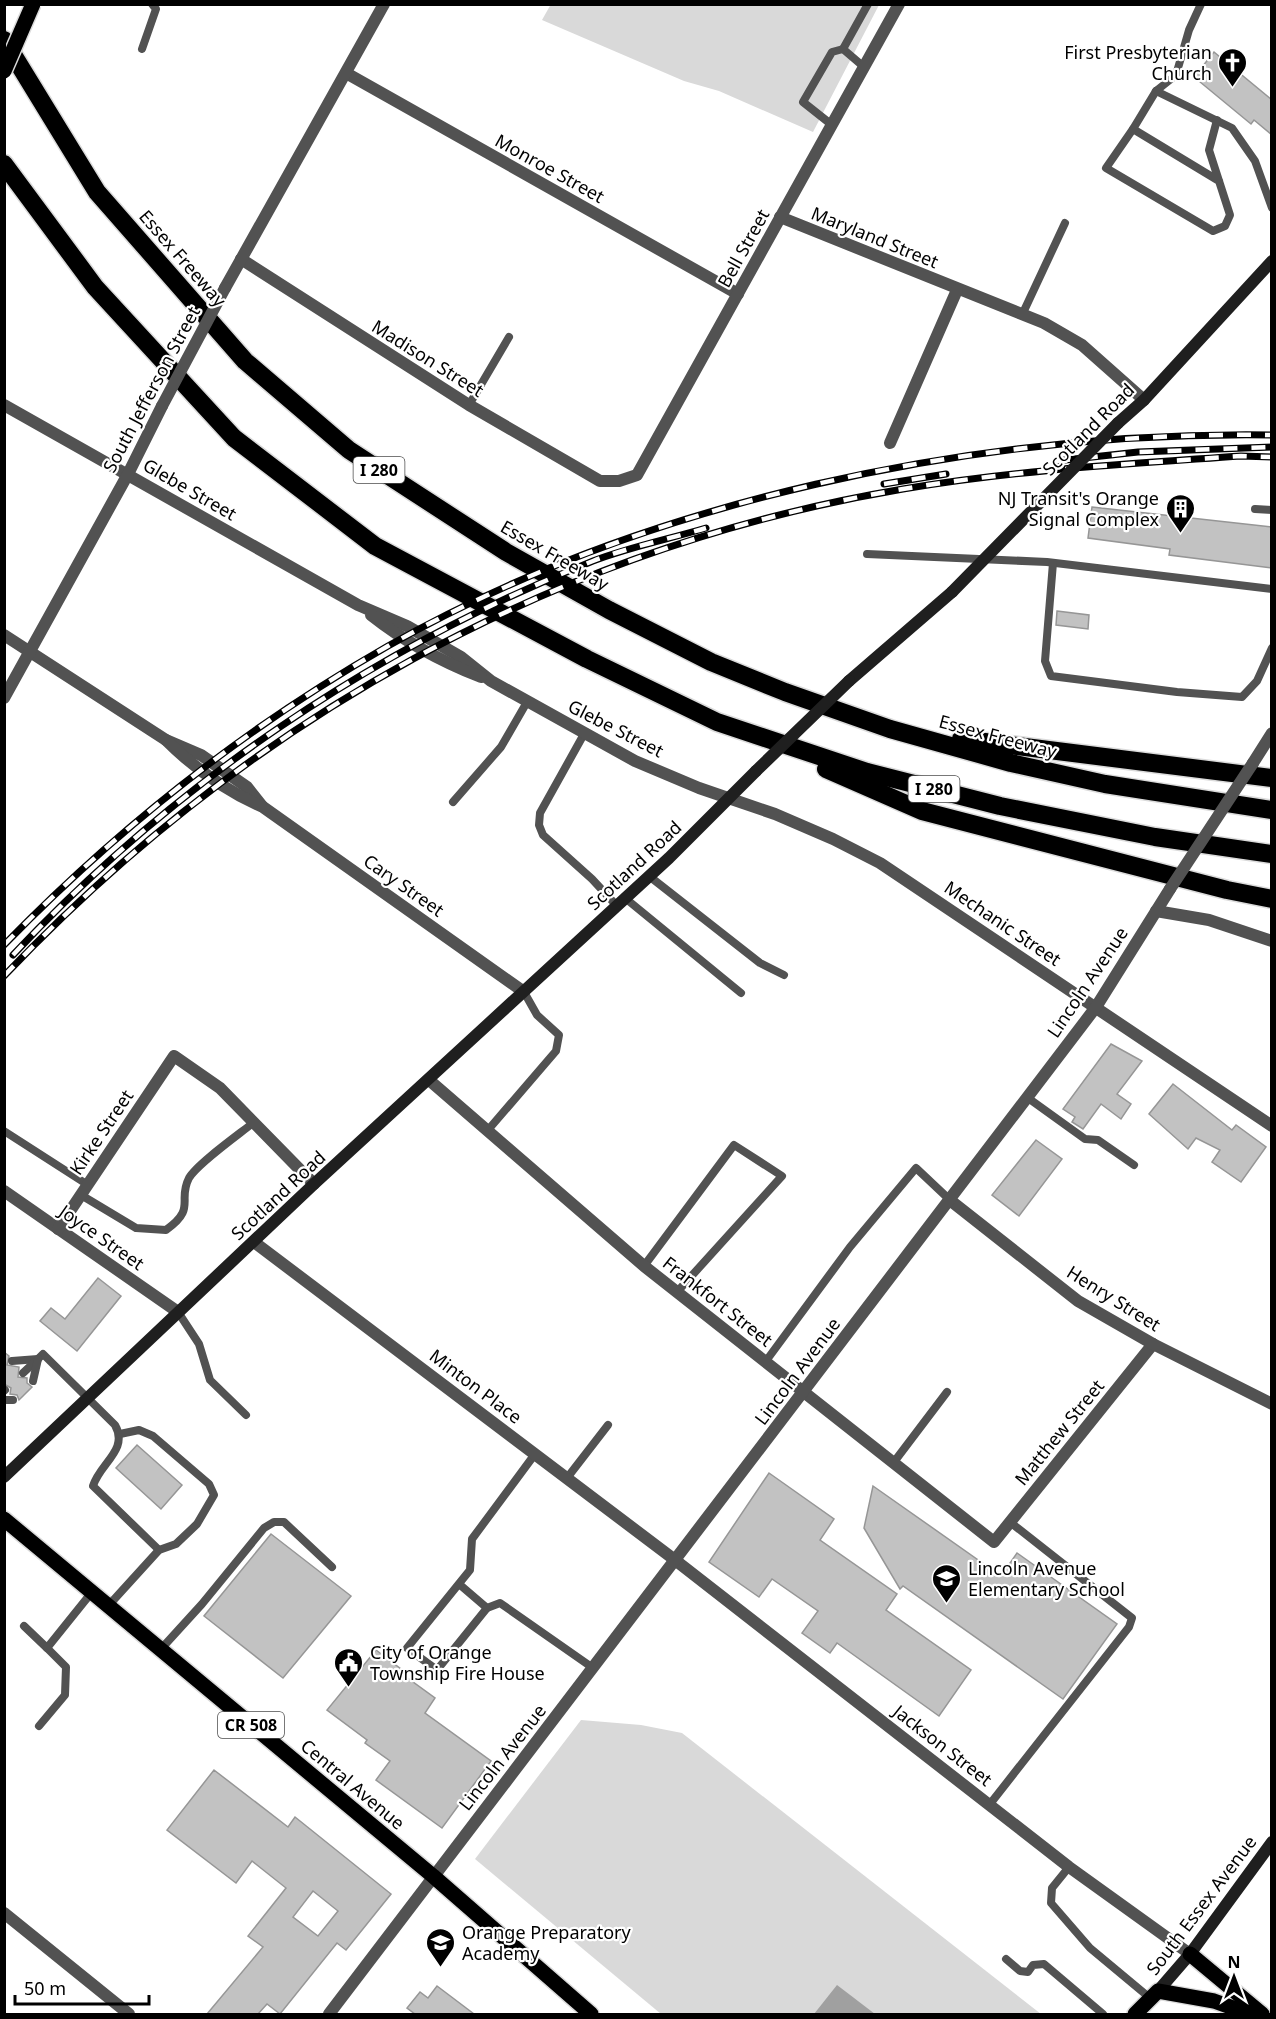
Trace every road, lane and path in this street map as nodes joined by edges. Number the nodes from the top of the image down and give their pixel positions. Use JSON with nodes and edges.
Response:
{"nodes":[{"id":1,"x":33,"y":4,"type":"edge"},
{"id":2,"x":152,"y":4,"type":"edge"},
{"id":3,"x":384,"y":4,"type":"edge"},
{"id":4,"x":868,"y":4,"type":"edge"},
{"id":5,"x":899,"y":4,"type":"edge"},
{"id":6,"x":1201,"y":4,"type":"edge"},
{"id":7,"x":4,"y":40,"type":"edge"},
{"id":8,"x":142,"y":49,"type":"dead end"},
{"id":9,"x":843,"y":49,"type":"junction"},
{"id":10,"x":864,"y":67,"type":"junction"},
{"id":11,"x":4,"y":71,"type":"edge"},
{"id":12,"x":346,"y":73,"type":"junction"},
{"id":13,"x":1156,"y":92,"type":"junction"},
{"id":14,"x":1217,"y":120,"type":"junction"},
{"id":15,"x":832,"y":125,"type":"junction"},
{"id":16,"x":1132,"y":129,"type":"junction"},
{"id":17,"x":4,"y":164,"type":"edge"},
{"id":18,"x":1219,"y":182,"type":"junction"},
{"id":19,"x":1272,"y":208,"type":"edge"},
{"id":20,"x":780,"y":217,"type":"junction"},
{"id":21,"x":1065,"y":223,"type":"dead end"},
{"id":22,"x":241,"y":259,"type":"junction"},
{"id":23,"x":1272,"y":261,"type":"edge"},
{"id":24,"x":957,"y":290,"type":"junction"},
{"id":25,"x":738,"y":294,"type":"junction"},
{"id":26,"x":1022,"y":315,"type":"junction"},
{"id":27,"x":509,"y":337,"type":"dead end"},
{"id":28,"x":1144,"y":400,"type":"junction"},
{"id":29,"x":4,"y":405,"type":"edge"},
{"id":30,"x":469,"y":405,"type":"junction"},
{"id":31,"x":890,"y":443,"type":"dead end"},
{"id":32,"x":128,"y":474,"type":"junction"},
{"id":33,"x":600,"y":481,"type":"joint"},
{"id":34,"x":1255,"y":509,"type":"dead end"},
{"id":35,"x":1272,"y":510,"type":"edge"},
{"id":36,"x":867,"y":554,"type":"dead end"},
{"id":37,"x":1053,"y":563,"type":"junction"},
{"id":38,"x":1272,"y":589,"type":"edge"},
{"id":39,"x":4,"y":635,"type":"edge"},
{"id":40,"x":1272,"y":648,"type":"edge"},
{"id":41,"x":30,"y":651,"type":"junction"},
{"id":42,"x":4,"y":698,"type":"edge"},
{"id":43,"x":527,"y":702,"type":"junction"},
{"id":44,"x":717,"y":722,"type":"junction"},
{"id":45,"x":890,"y":729,"type":"junction"},
{"id":46,"x":1272,"y":733,"type":"edge"},
{"id":47,"x":584,"y":734,"type":"junction"},
{"id":48,"x":1272,"y":778,"type":"edge"},
{"id":49,"x":729,"y":798,"type":"junction"},
{"id":50,"x":453,"y":802,"type":"dead end"},
{"id":51,"x":1272,"y":810,"type":"edge"},
{"id":52,"x":1272,"y":854,"type":"edge"},
{"id":53,"x":650,"y":876,"type":"junction"},
{"id":54,"x":1272,"y":898,"type":"edge"},
{"id":55,"x":621,"y":902,"type":"junction"},
{"id":56,"x":1156,"y":911,"type":"junction"},
{"id":57,"x":1272,"y":941,"type":"edge"},
{"id":58,"x":784,"y":975,"type":"dead end"},
{"id":59,"x":524,"y":992,"type":"junction"},
{"id":60,"x":741,"y":993,"type":"dead end"},
{"id":61,"x":1096,"y":1007,"type":"junction"},
{"id":62,"x":429,"y":1080,"type":"junction"},
{"id":63,"x":1028,"y":1098,"type":"junction"},
{"id":64,"x":253,"y":1123,"type":"junction"},
{"id":65,"x":1272,"y":1126,"type":"edge"},
{"id":66,"x":488,"y":1130,"type":"junction"},
{"id":67,"x":4,"y":1131,"type":"edge"},
{"id":68,"x":1134,"y":1165,"type":"dead end"},
{"id":69,"x":314,"y":1184,"type":"junction"},
{"id":70,"x":84,"y":1190,"type":"junction"},
{"id":71,"x":4,"y":1191,"type":"edge"},
{"id":72,"x":951,"y":1201,"type":"junction"},
{"id":73,"x":58,"y":1229,"type":"junction"},
{"id":74,"x":255,"y":1242,"type":"junction"},
{"id":75,"x":644,"y":1266,"type":"junction"},
{"id":76,"x":677,"y":1292,"type":"junction"},
{"id":77,"x":178,"y":1312,"type":"junction"},
{"id":78,"x":1153,"y":1344,"type":"junction"},
{"id":79,"x":38,"y":1359,"type":"junction"},
{"id":80,"x":12,"y":1361,"type":"dead end"},
{"id":81,"x":766,"y":1361,"type":"junction"},
{"id":82,"x":23,"y":1373,"type":"dead end"},
{"id":83,"x":33,"y":1381,"type":"dead end"},
{"id":84,"x":804,"y":1391,"type":"junction"},
{"id":85,"x":947,"y":1392,"type":"dead end"},
{"id":86,"x":89,"y":1397,"type":"junction"},
{"id":87,"x":1272,"y":1404,"type":"edge"},
{"id":88,"x":246,"y":1415,"type":"dead end"},
{"id":89,"x":608,"y":1425,"type":"dead end"},
{"id":90,"x":120,"y":1434,"type":"junction"},
{"id":91,"x":535,"y":1454,"type":"junction"},
{"id":92,"x":894,"y":1462,"type":"junction"},
{"id":93,"x":4,"y":1477,"type":"edge"},
{"id":94,"x":567,"y":1478,"type":"junction"},
{"id":95,"x":4,"y":1519,"type":"edge"},
{"id":96,"x":1010,"y":1522,"type":"junction"},
{"id":97,"x":994,"y":1542,"type":"joint"},
{"id":98,"x":159,"y":1550,"type":"junction"},
{"id":99,"x":675,"y":1560,"type":"junction"},
{"id":100,"x":332,"y":1567,"type":"dead end"},
{"id":101,"x":459,"y":1584,"type":"junction"},
{"id":102,"x":92,"y":1592,"type":"junction"},
{"id":103,"x":109,"y":1605,"type":"junction"},
{"id":104,"x":487,"y":1608,"type":"junction"},
{"id":105,"x":24,"y":1626,"type":"dead end"},
{"id":106,"x":47,"y":1648,"type":"junction"},
{"id":107,"x":161,"y":1649,"type":"junction"},
{"id":108,"x":593,"y":1668,"type":"junction"},
{"id":109,"x":39,"y":1726,"type":"dead end"},
{"id":110,"x":990,"y":1804,"type":"junction"},
{"id":111,"x":1272,"y":1842,"type":"edge"},
{"id":112,"x":1069,"y":1867,"type":"junction"},
{"id":113,"x":433,"y":1876,"type":"junction"},
{"id":114,"x":4,"y":1913,"type":"edge"},
{"id":115,"x":1190,"y":1954,"type":"junction"},
{"id":116,"x":1006,"y":1959,"type":"dead end"},
{"id":117,"x":1154,"y":1994,"type":"junction"},
{"id":118,"x":129,"y":2014,"type":"edge"},
{"id":119,"x":329,"y":2014,"type":"edge"},
{"id":120,"x":591,"y":2014,"type":"edge"},
{"id":121,"x":1103,"y":2014,"type":"edge"},
{"id":122,"x":1135,"y":2014,"type":"edge"},
{"id":123,"x":1250,"y":2014,"type":"edge"},
{"id":124,"x":1262,"y":2014,"type":"edge"}],
"edges":[{"from":1,"to":11,"type":"main road","bridge":true},
{"from":2,"to":8,"type":"lane"},
{"from":3,"to":12,"type":"street","name":"South Jefferson Street"},
{"from":4,"to":9,"type":"lane"},
{"from":5,"to":10,"type":"street","name":"Bell Street"},
{"from":6,"to":13,"type":"lane"},
{"from":7,"to":45,"type":"highway","name":"Essex Freeway","number":"I 280"},
{"from":9,"to":10,"type":"lane"},
{"from":9,"to":15,"type":"lane"},
{"from":10,"to":15,"type":"street","name":"Bell Street"},
{"from":12,"to":22,"type":"street","name":"South Jefferson Street"},
{"from":12,"to":25,"type":"street","name":"Monroe Street"},
{"from":13,"to":14,"type":"lane"},
{"from":13,"to":16,"type":"lane"},
{"from":14,"to":18,"type":"lane"},
{"from":14,"to":19,"type":"lane"},
{"from":15,"to":20,"type":"street","name":"Bell Street"},
{"from":16,"to":18,"type":"lane"},
{"from":16,"to":18,"type":"lane"},
{"from":17,"to":44,"type":"highway","number":"I 280"},
{"from":20,"to":24,"type":"street","name":"Maryland Street"},
{"from":20,"to":25,"type":"street","name":"Bell Street"},
{"from":21,"to":26,"type":"lane"},
{"from":22,"to":30,"type":"street","name":"Madison Street"},
{"from":22,"to":32,"type":"street","name":"South Jefferson Street","bridge":true},
{"from":23,"to":28,"type":"main road","name":"Scotland Road"},
{"from":24,"to":26,"type":"street","name":"Maryland Street"},
{"from":24,"to":31,"type":"street"},
{"from":25,"to":33,"type":"street","name":"Bell Street"},
{"from":26,"to":28,"type":"street","name":"Maryland Street"},
{"from":27,"to":30,"type":"lane"},
{"from":28,"to":49,"type":"main road","name":"Scotland Road","bridge":true},
{"from":29,"to":32,"type":"street","name":"Glebe Street"},
{"from":30,"to":33,"type":"street","name":"Madison Street"},
{"from":32,"to":41,"type":"street","name":"South Jefferson Street"},
{"from":32,"to":43,"type":"street","name":"Glebe Street"},
{"from":34,"to":35,"type":"lane"},
{"from":36,"to":37,"type":"lane"},
{"from":37,"to":38,"type":"lane"},
{"from":37,"to":40,"type":"lane"},
{"from":39,"to":41,"type":"street","name":"Cary Street"},
{"from":41,"to":42,"type":"street","name":"South Jefferson Street"},
{"from":41,"to":59,"type":"street","name":"Cary Street"},
{"from":43,"to":47,"type":"street","name":"Glebe Street"},
{"from":43,"to":50,"type":"lane"},
{"from":44,"to":52,"type":"highway","number":"I 280"},
{"from":44,"to":54,"type":"highway"},
{"from":45,"to":48,"type":"highway"},
{"from":45,"to":51,"type":"highway","name":"Essex Freeway","number":"I 280"},
{"from":46,"to":56,"type":"street","name":"Lincoln Avenue","bridge":true},
{"from":47,"to":49,"type":"street","name":"Glebe Street"},
{"from":47,"to":55,"type":"lane"},
{"from":49,"to":53,"type":"main road","name":"Scotland Road"},
{"from":49,"to":61,"type":"street","name":"Mechanic Street"},
{"from":53,"to":55,"type":"main road","name":"Scotland Road"},
{"from":53,"to":58,"type":"lane"},
{"from":55,"to":59,"type":"main road","name":"Scotland Road"},
{"from":55,"to":60,"type":"lane"},
{"from":56,"to":57,"type":"street"},
{"from":56,"to":61,"type":"street","name":"Lincoln Avenue"},
{"from":59,"to":62,"type":"main road","name":"Scotland Road"},
{"from":59,"to":66,"type":"lane"},
{"from":61,"to":63,"type":"street","name":"Lincoln Avenue"},
{"from":61,"to":65,"type":"street","name":"Mechanic Street"},
{"from":62,"to":66,"type":"street","name":"Frankfort Street"},
{"from":62,"to":69,"type":"main road","name":"Scotland Road"},
{"from":63,"to":68,"type":"lane"},
{"from":63,"to":72,"type":"street","name":"Lincoln Avenue"},
{"from":64,"to":69,"type":"street"},
{"from":64,"to":70,"type":"lane"},
{"from":64,"to":70,"type":"street","name":"Kirke Street"},
{"from":66,"to":75,"type":"street","name":"Frankfort Street"},
{"from":67,"to":70,"type":"lane"},
{"from":69,"to":74,"type":"main road","name":"Scotland Road"},
{"from":70,"to":73,"type":"street","name":"Kirke Street"},
{"from":71,"to":73,"type":"street","name":"Joyce Street"},
{"from":72,"to":78,"type":"street","name":"Henry Street"},
{"from":72,"to":81,"type":"lane"},
{"from":72,"to":84,"type":"street","name":"Lincoln Avenue"},
{"from":73,"to":77,"type":"street","name":"Joyce Street"},
{"from":74,"to":77,"type":"main road","name":"Scotland Road"},
{"from":74,"to":91,"type":"street","name":"Minton Place"},
{"from":75,"to":76,"type":"street","name":"Frankfort Street"},
{"from":75,"to":76,"type":"lane"},
{"from":76,"to":81,"type":"street","name":"Frankfort Street"},
{"from":77,"to":86,"type":"main road","name":"Scotland Road"},
{"from":77,"to":88,"type":"lane"},
{"from":78,"to":87,"type":"street","name":"Henry Street"},
{"from":78,"to":96,"type":"street","name":"Matthew Street"},
{"from":79,"to":80,"type":"lane"},
{"from":79,"to":82,"type":"lane"},
{"from":79,"to":83,"type":"lane"},
{"from":79,"to":86,"type":"lane"},
{"from":81,"to":84,"type":"street","name":"Frankfort Street"},
{"from":84,"to":92,"type":"street","name":"Frankfort Street"},
{"from":84,"to":99,"type":"street","name":"Lincoln Avenue"},
{"from":85,"to":92,"type":"lane"},
{"from":86,"to":90,"type":"lane"},
{"from":86,"to":93,"type":"main road","name":"Scotland Road"},
{"from":89,"to":94,"type":"lane"},
{"from":90,"to":98,"type":"lane"},
{"from":90,"to":98,"type":"lane"},
{"from":91,"to":94,"type":"street","name":"Minton Place"},
{"from":91,"to":101,"type":"lane"},
{"from":92,"to":97,"type":"street","name":"Frankfort Street"},
{"from":94,"to":99,"type":"street","name":"Minton Place"},
{"from":95,"to":102,"type":"main road","name":"Central Avenue","number":"CR 508"},
{"from":96,"to":97,"type":"street","name":"Matthew Street"},
{"from":96,"to":110,"type":"lane"},
{"from":98,"to":103,"type":"lane"},
{"from":99,"to":108,"type":"street","name":"Lincoln Avenue"},
{"from":99,"to":110,"type":"street","name":"Jackson Street"},
{"from":100,"to":107,"type":"lane"},
{"from":101,"to":104,"type":"lane"},
{"from":101,"to":104,"type":"lane"},
{"from":102,"to":103,"type":"main road","name":"Central Avenue","number":"CR 508"},
{"from":102,"to":106,"type":"lane"},
{"from":103,"to":107,"type":"main road","name":"Central Avenue","number":"CR 508"},
{"from":104,"to":108,"type":"lane"},
{"from":105,"to":106,"type":"lane"},
{"from":106,"to":109,"type":"lane"},
{"from":107,"to":113,"type":"main road","name":"Central Avenue","number":"CR 508"},
{"from":108,"to":113,"type":"street","name":"Lincoln Avenue"},
{"from":110,"to":112,"type":"street","name":"Jackson Street"},
{"from":111,"to":115,"type":"main road","name":"South Essex Avenue"},
{"from":112,"to":115,"type":"street","name":"Jackson Street"},
{"from":112,"to":117,"type":"lane"},
{"from":113,"to":119,"type":"street","name":"Lincoln Avenue"},
{"from":113,"to":120,"type":"main road","name":"Central Avenue","number":"CR 508"},
{"from":114,"to":118,"type":"street"},
{"from":115,"to":117,"type":"main road","name":"South Essex Avenue"},
{"from":115,"to":124,"type":"main road"},
{"from":116,"to":121,"type":"lane"},
{"from":117,"to":122,"type":"main road"},
{"from":117,"to":123,"type":"main road"}]}
